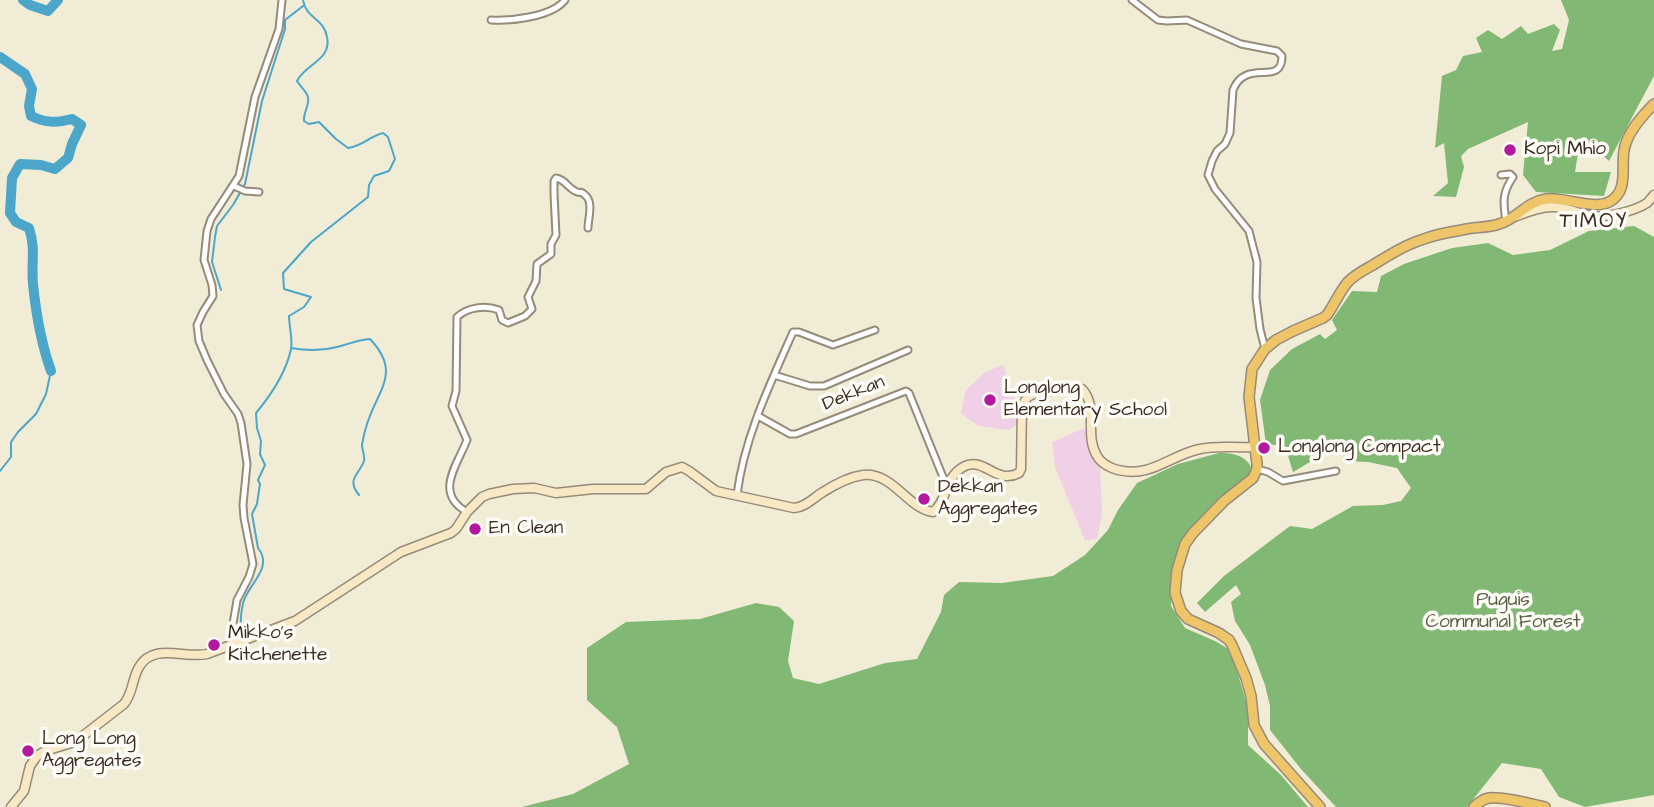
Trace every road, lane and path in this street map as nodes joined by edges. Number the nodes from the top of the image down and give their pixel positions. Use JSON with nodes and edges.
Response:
{"nodes":[{"id":1,"x":282,"y":0,"type":"edge"},
{"id":2,"x":565,"y":0,"type":"edge"},
{"id":3,"x":1132,"y":0,"type":"edge"},
{"id":4,"x":491,"y":20,"type":"dead end"},
{"id":5,"x":1654,"y":104,"type":"edge"},
{"id":6,"x":1501,"y":175,"type":"dead end"},
{"id":7,"x":234,"y":186,"type":"junction"},
{"id":8,"x":259,"y":192,"type":"dead end"},
{"id":9,"x":1654,"y":195,"type":"edge"},
{"id":10,"x":1510,"y":219,"type":"junction"},
{"id":11,"x":588,"y":228,"type":"dead end"},
{"id":12,"x":875,"y":330,"type":"dead end"},
{"id":13,"x":1265,"y":349,"type":"junction"},
{"id":14,"x":908,"y":350,"type":"dead end"},
{"id":15,"x":774,"y":375,"type":"junction"},
{"id":16,"x":758,"y":416,"type":"junction"},
{"id":17,"x":1254,"y":447,"type":"junction"},
{"id":18,"x":1257,"y":469,"type":"junction"},
{"id":19,"x":1336,"y":471,"type":"dead end"},
{"id":20,"x":947,"y":487,"type":"junction"},
{"id":21,"x":737,"y":495,"type":"junction"},
{"id":22,"x":467,"y":512,"type":"junction"},
{"id":23,"x":233,"y":644,"type":"junction"},
{"id":24,"x":11,"y":807,"type":"edge"},
{"id":25,"x":1320,"y":807,"type":"edge"},
{"id":26,"x":1474,"y":807,"type":"edge"},
{"id":27,"x":1545,"y":807,"type":"edge"}],
"edges":[{"from":1,"to":7,"type":"street"},
{"from":2,"to":4,"type":"street"},
{"from":3,"to":13,"type":"street"},
{"from":5,"to":10,"type":"main road"},
{"from":6,"to":10,"type":"street"},
{"from":7,"to":8,"type":"street"},
{"from":7,"to":23,"type":"street"},
{"from":9,"to":10,"type":"main road"},
{"from":10,"to":13,"type":"main road"},
{"from":11,"to":22,"type":"street"},
{"from":12,"to":15,"type":"street"},
{"from":13,"to":17,"type":"main road"},
{"from":14,"to":15,"type":"street"},
{"from":15,"to":16,"type":"street"},
{"from":16,"to":20,"type":"street","name":"Dekkan"},
{"from":16,"to":21,"type":"street"},
{"from":17,"to":18,"type":"main road"},
{"from":17,"to":20,"type":"main road"},
{"from":18,"to":19,"type":"street"},
{"from":18,"to":25,"type":"main road"},
{"from":20,"to":21,"type":"main road"},
{"from":21,"to":22,"type":"main road"},
{"from":22,"to":23,"type":"main road"},
{"from":23,"to":24,"type":"main road"},
{"from":26,"to":27,"type":"main road"}]}
